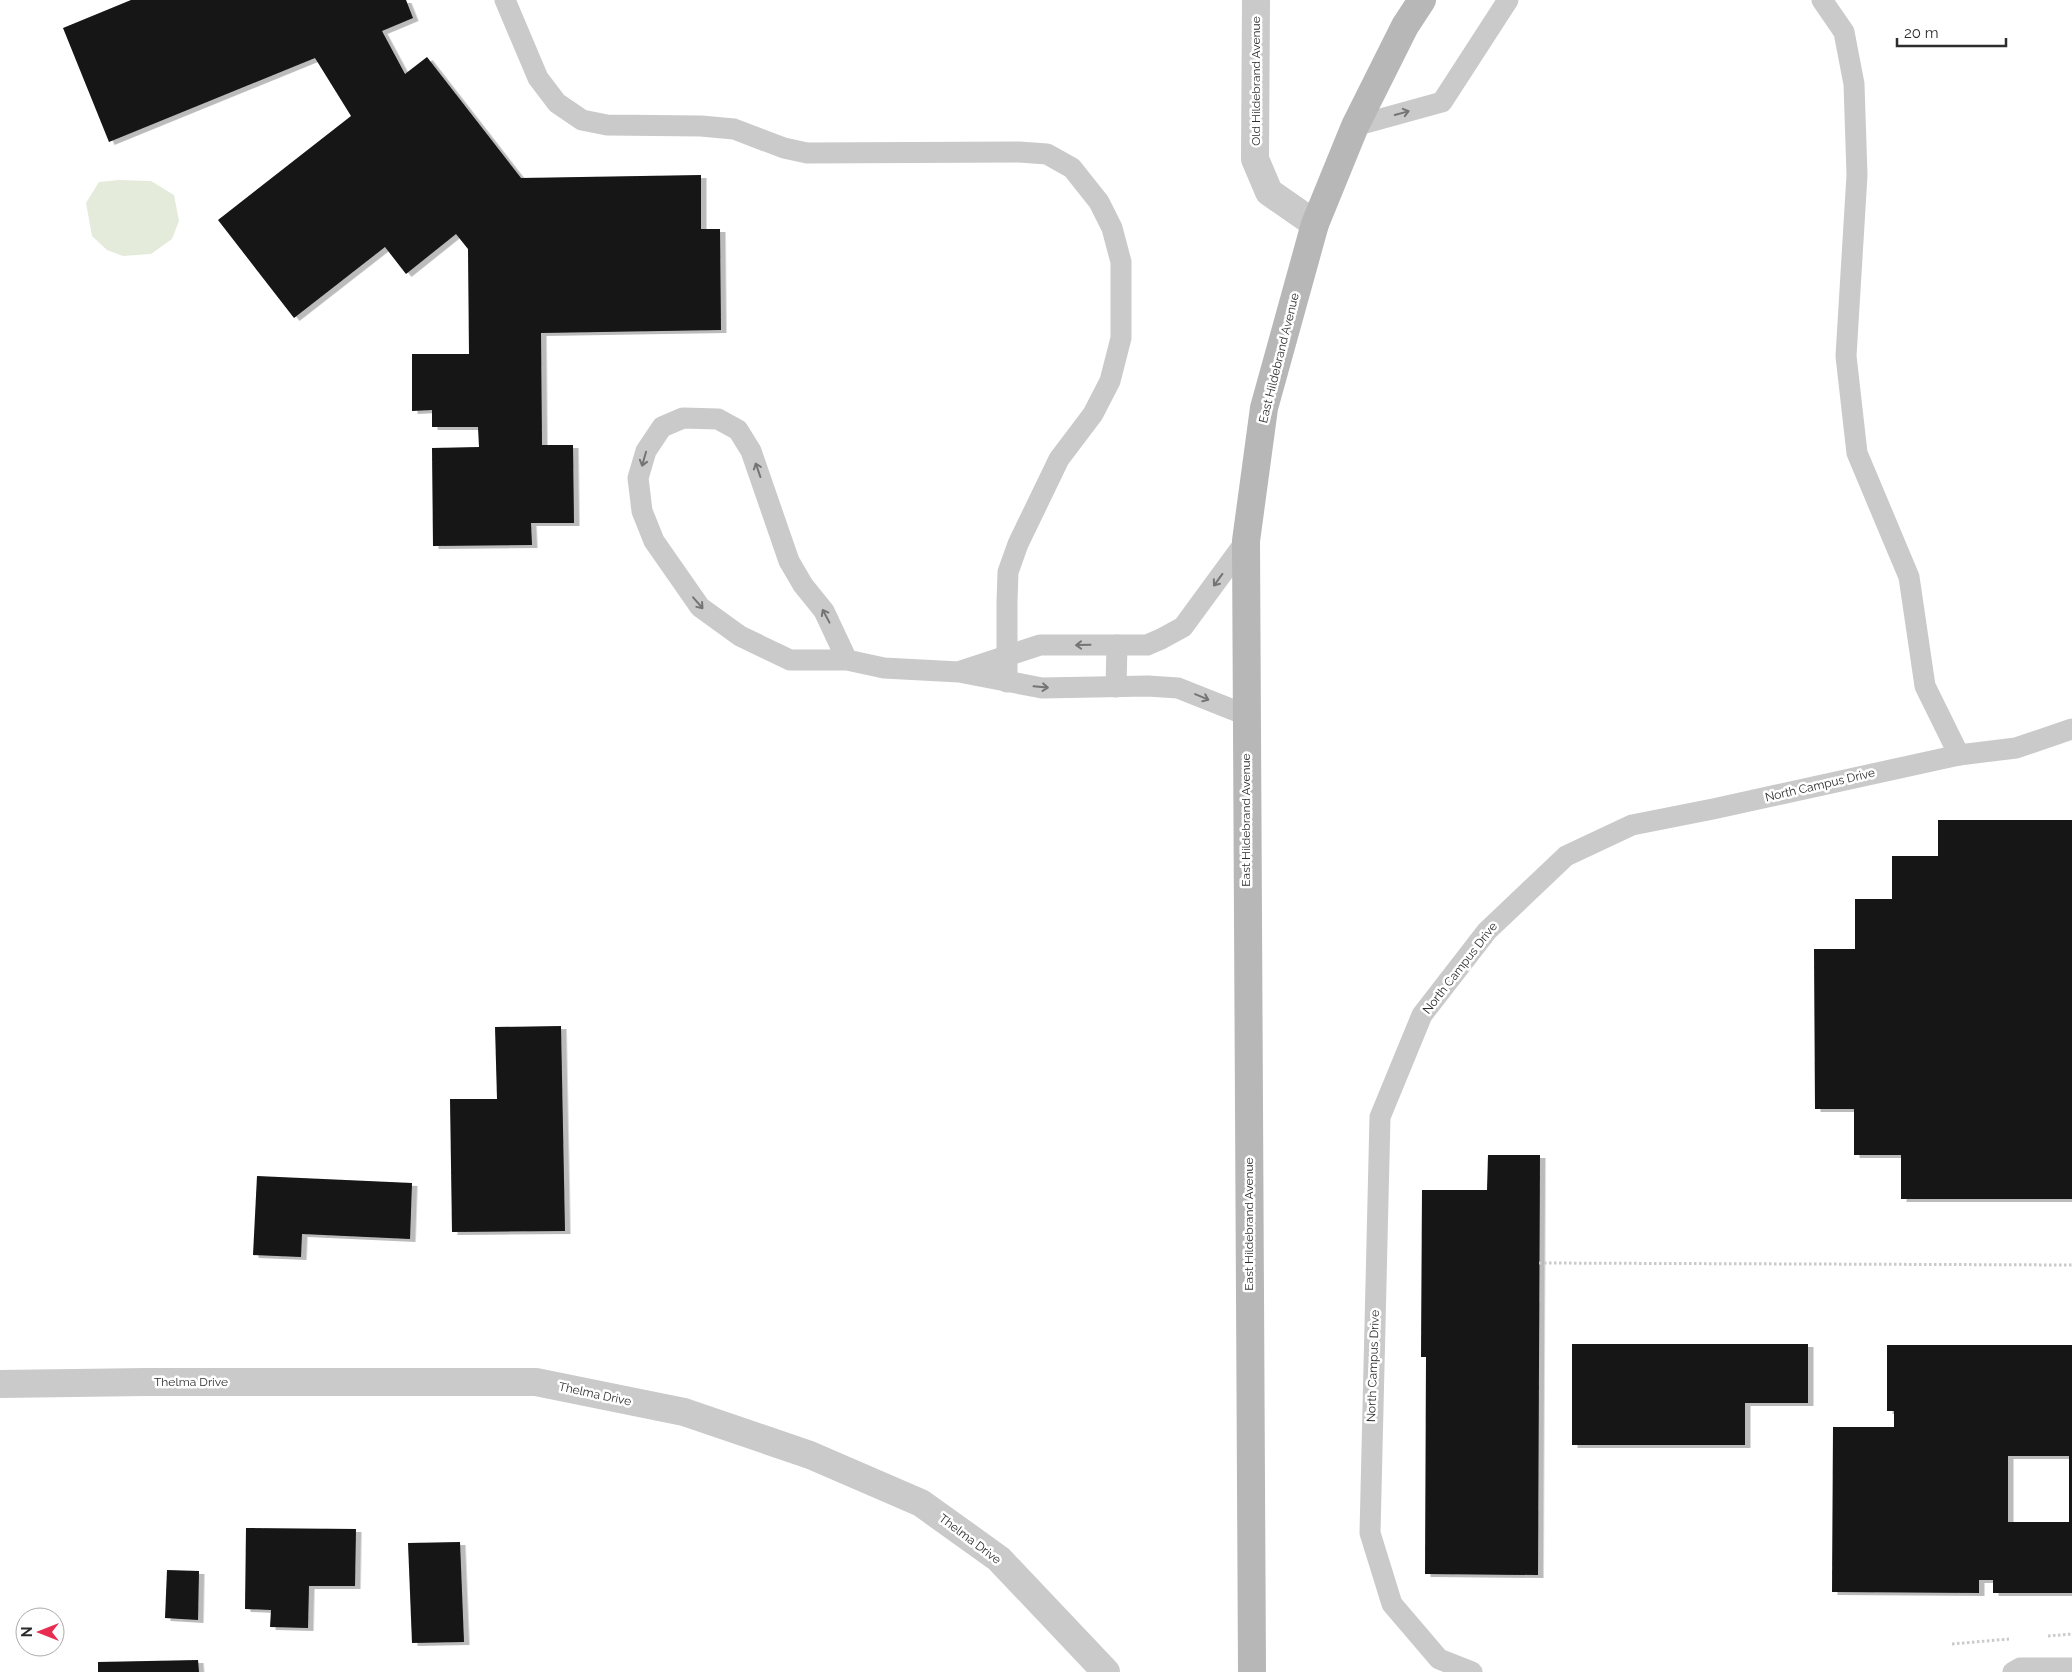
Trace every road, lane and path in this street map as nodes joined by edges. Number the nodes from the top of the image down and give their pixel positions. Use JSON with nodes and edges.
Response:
{"nodes":[{"id":1,"x":505,"y":0,"type":"edge"},
{"id":2,"x":1256,"y":0,"type":"edge"},
{"id":3,"x":1422,"y":0,"type":"edge"},
{"id":4,"x":1508,"y":0,"type":"edge"},
{"id":5,"x":1822,"y":0,"type":"edge"},
{"id":6,"x":1355,"y":126,"type":"junction"},
{"id":7,"x":1315,"y":224,"type":"junction"},
{"id":8,"x":1246,"y":541,"type":"junction"},
{"id":9,"x":1117,"y":644,"type":"junction"},
{"id":10,"x":1007,"y":656,"type":"junction"},
{"id":11,"x":847,"y":660,"type":"junction"},
{"id":12,"x":959,"y":672,"type":"junction"},
{"id":13,"x":1007,"y":682,"type":"junction"},
{"id":14,"x":1116,"y":687,"type":"junction"},
{"id":15,"x":1246,"y":715,"type":"junction"},
{"id":16,"x":2072,"y":729,"type":"edge"},
{"id":17,"x":1959,"y":755,"type":"junction"},
{"id":18,"x":1539,"y":1263,"type":"dead end"},
{"id":19,"x":2072,"y":1265,"type":"edge"},
{"id":20,"x":0,"y":1384,"type":"edge"},
{"id":21,"x":2072,"y":1668,"type":"edge"},
{"id":22,"x":1106,"y":1672,"type":"edge"},
{"id":23,"x":1252,"y":1672,"type":"edge"},
{"id":24,"x":1472,"y":1672,"type":"edge"},
{"id":25,"x":2014,"y":1672,"type":"edge"}],
"edges":[{"from":1,"to":10,"type":"lane"},
{"from":2,"to":7,"type":"street","name":"Old Hildebrand Avenue"},
{"from":3,"to":6,"type":"main road","name":"East Hildebrand Avenue"},
{"from":6,"to":4,"type":"lane","one_way":true},
{"from":5,"to":17,"type":"lane"},
{"from":6,"to":7,"type":"main road","name":"East Hildebrand Avenue"},
{"from":7,"to":8,"type":"main road","name":"East Hildebrand Avenue"},
{"from":8,"to":9,"type":"lane","one_way":true},
{"from":8,"to":15,"type":"main road","name":"East Hildebrand Avenue"},
{"from":9,"to":10,"type":"lane","one_way":true},
{"from":9,"to":14,"type":"lane"},
{"from":10,"to":12,"type":"lane"},
{"from":10,"to":13,"type":"lane"},
{"from":11,"to":11,"type":"lane","one_way":true},
{"from":11,"to":12,"type":"lane"},
{"from":12,"to":13,"type":"lane"},
{"from":13,"to":14,"type":"lane","one_way":true},
{"from":14,"to":15,"type":"lane","one_way":true},
{"from":15,"to":23,"type":"main road","name":"East Hildebrand Avenue"},
{"from":16,"to":17,"type":"lane","name":"North Campus Drive"},
{"from":17,"to":24,"type":"lane","name":"North Campus Drive"},
{"from":18,"to":19,"type":"path"},
{"from":20,"to":22,"type":"street","name":"Thelma Drive"},
{"from":21,"to":25,"type":"lane"}]}
